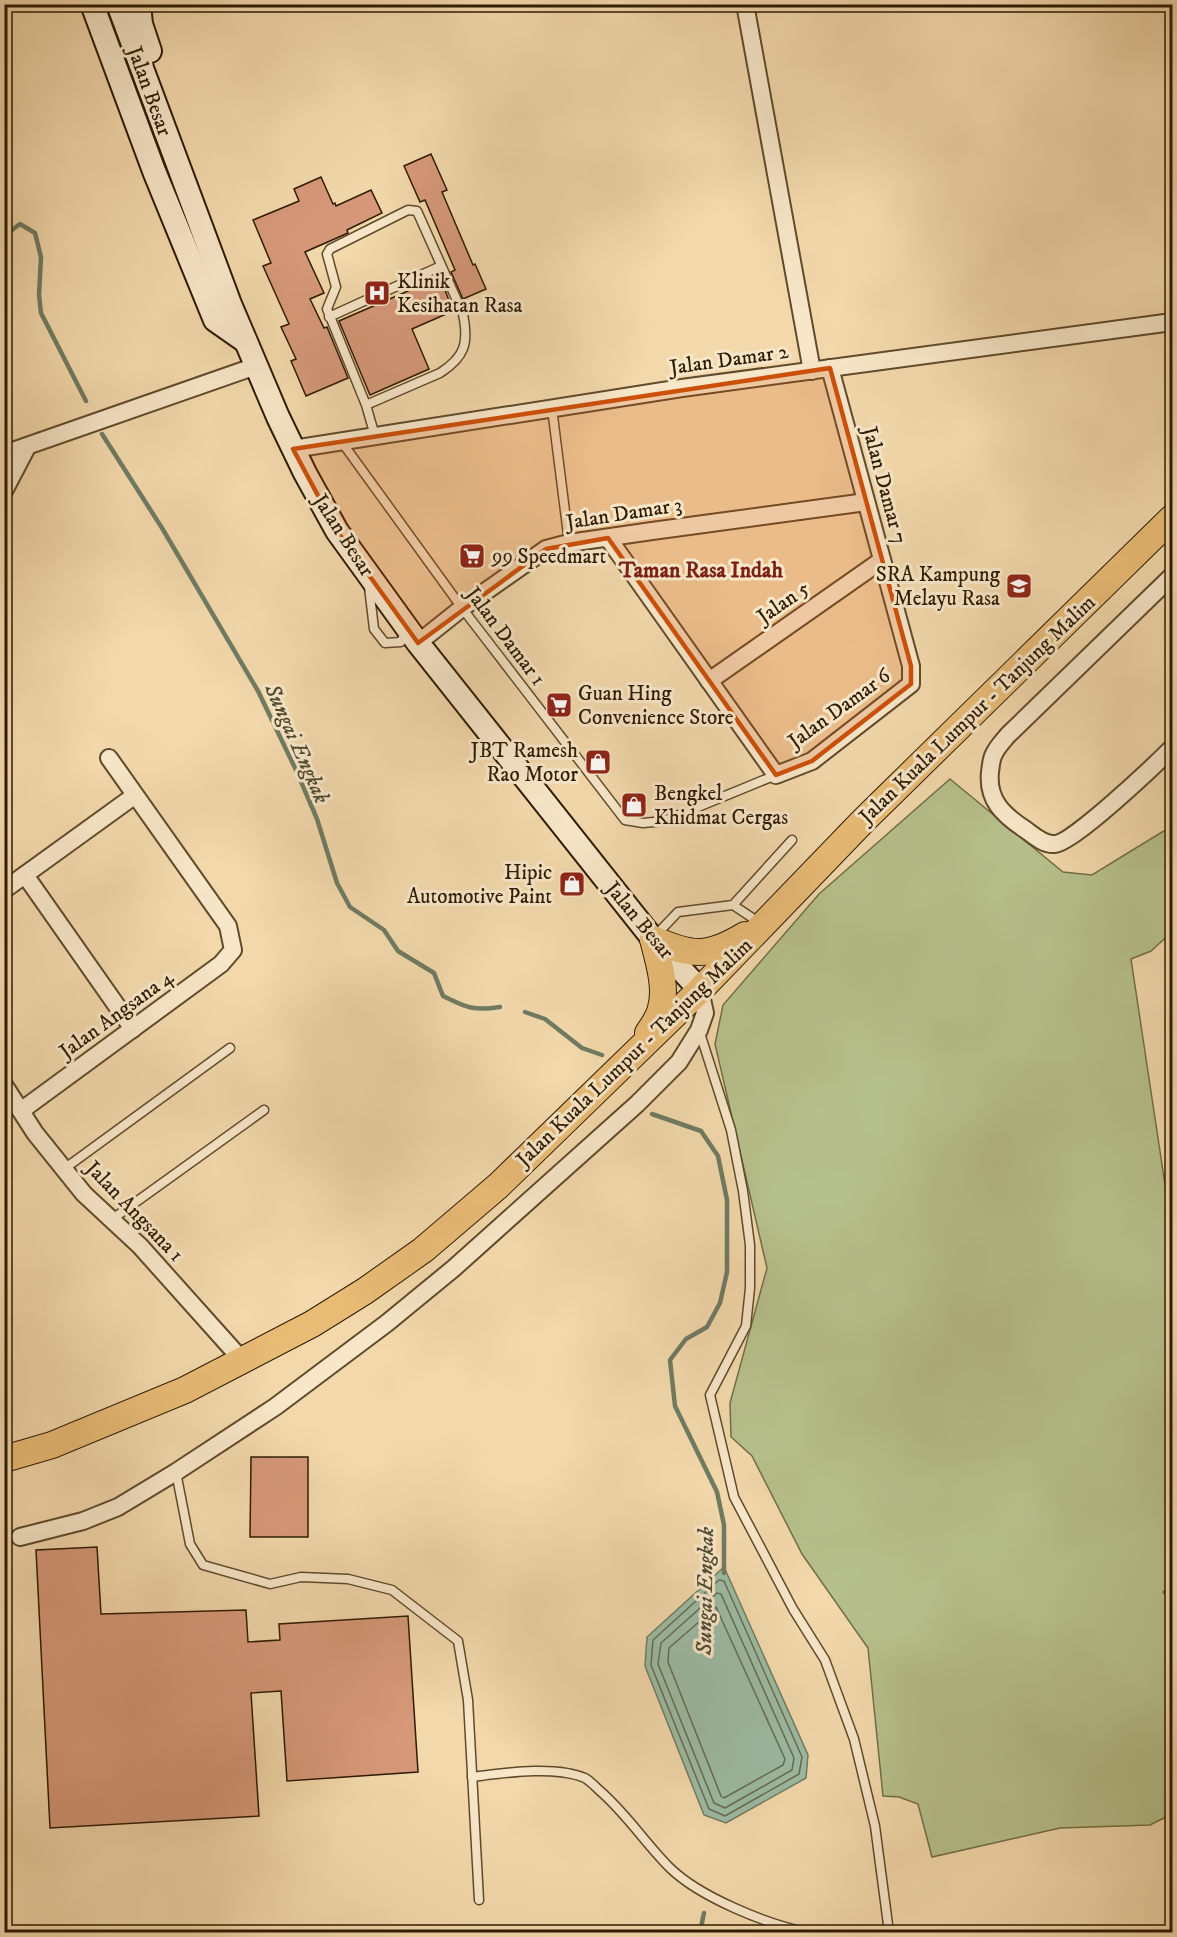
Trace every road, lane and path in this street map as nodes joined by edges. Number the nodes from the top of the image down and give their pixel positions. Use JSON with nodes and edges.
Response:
{"nodes":[{"id":1,"x":92,"y":4,"type":"edge"},
{"id":2,"x":118,"y":4,"type":"edge"},
{"id":3,"x":139,"y":4,"type":"edge"},
{"id":4,"x":745,"y":4,"type":"edge"},
{"id":5,"x":441,"y":266,"type":"junction"},
{"id":6,"x":329,"y":317,"type":"junction"},
{"id":7,"x":1173,"y":322,"type":"edge"},
{"id":8,"x":245,"y":341,"type":"junction"},
{"id":9,"x":256,"y":366,"type":"junction"},
{"id":10,"x":830,"y":368,"type":"junction"},
{"id":11,"x":812,"y":371,"type":"junction"},
{"id":12,"x":366,"y":405,"type":"junction"},
{"id":13,"x":552,"y":408,"type":"junction"},
{"id":14,"x":375,"y":436,"type":"junction"},
{"id":15,"x":341,"y":441,"type":"junction"},
{"id":16,"x":27,"y":447,"type":"junction"},
{"id":17,"x":293,"y":448,"type":"junction"},
{"id":18,"x":4,"y":454,"type":"edge"},
{"id":19,"x":4,"y":491,"type":"edge"},
{"id":20,"x":866,"y":502,"type":"junction"},
{"id":21,"x":1173,"y":518,"type":"edge"},
{"id":22,"x":608,"y":538,"type":"junction"},
{"id":23,"x":569,"y":543,"type":"junction"},
{"id":24,"x":882,"y":560,"type":"junction"},
{"id":25,"x":1173,"y":576,"type":"edge"},
{"id":26,"x":462,"y":608,"type":"junction"},
{"id":27,"x":412,"y":635,"type":"junction"},
{"id":28,"x":709,"y":681,"type":"junction"},
{"id":29,"x":910,"y":684,"type":"joint"},
{"id":30,"x":1173,"y":748,"type":"edge"},
{"id":31,"x":110,"y":758,"type":"dead end"},
{"id":32,"x":776,"y":775,"type":"junction"},
{"id":33,"x":134,"y":796,"type":"junction"},
{"id":34,"x":625,"y":820,"type":"joint"},
{"id":35,"x":792,"y":840,"type":"dead end"},
{"id":36,"x":25,"y":875,"type":"junction"},
{"id":37,"x":4,"y":890,"type":"edge"},
{"id":38,"x":733,"y":904,"type":"junction"},
{"id":39,"x":763,"y":925,"type":"junction"},
{"id":40,"x":653,"y":939,"type":"junction"},
{"id":41,"x":700,"y":990,"type":"junction"},
{"id":42,"x":133,"y":1029,"type":"junction"},
{"id":43,"x":699,"y":1030,"type":"junction"},
{"id":44,"x":230,"y":1048,"type":"dead end"},
{"id":45,"x":636,"y":1051,"type":"junction"},
{"id":46,"x":4,"y":1085,"type":"edge"},
{"id":47,"x":22,"y":1110,"type":"junction"},
{"id":48,"x":264,"y":1110,"type":"dead end"},
{"id":49,"x":64,"y":1169,"type":"junction"},
{"id":50,"x":111,"y":1220,"type":"junction"},
{"id":51,"x":242,"y":1360,"type":"junction"},
{"id":52,"x":4,"y":1458,"type":"edge"},
{"id":53,"x":176,"y":1472,"type":"junction"},
{"id":54,"x":20,"y":1537,"type":"dead end"},
{"id":55,"x":472,"y":1777,"type":"junction"},
{"id":56,"x":479,"y":1900,"type":"dead end"},
{"id":57,"x":805,"y":1932,"type":"edge"},
{"id":58,"x":889,"y":1932,"type":"edge"}],
"edges":[{"from":1,"to":8,"type":"main road"},
{"from":2,"to":8,"type":"main road","name":"Jalan Besar"},
{"from":3,"to":8,"type":"main road"},
{"from":4,"to":11,"type":"street"},
{"from":5,"to":6,"type":"lane"},
{"from":5,"to":6,"type":"lane"},
{"from":5,"to":12,"type":"lane"},
{"from":6,"to":12,"type":"lane"},
{"from":7,"to":10,"type":"street","name":"Jalan Damar 2"},
{"from":8,"to":9,"type":"main road","name":"Jalan Besar"},
{"from":9,"to":16,"type":"street"},
{"from":9,"to":17,"type":"main road","name":"Jalan Besar"},
{"from":10,"to":11,"type":"street","name":"Jalan Damar 2"},
{"from":10,"to":20,"type":"street","name":"Jalan Damar 7"},
{"from":11,"to":13,"type":"street","name":"Jalan Damar 2"},
{"from":12,"to":14,"type":"lane"},
{"from":13,"to":14,"type":"street","name":"Jalan Damar 2"},
{"from":13,"to":23,"type":"lane"},
{"from":14,"to":15,"type":"street","name":"Jalan Damar 2"},
{"from":15,"to":17,"type":"street","name":"Jalan Damar 2"},
{"from":15,"to":26,"type":"lane","name":"Jalan Damar 1"},
{"from":16,"to":18,"type":"street"},
{"from":16,"to":19,"type":"street"},
{"from":17,"to":27,"type":"main road","name":"Jalan Besar"},
{"from":20,"to":22,"type":"street","name":"Jalan Damar 3"},
{"from":20,"to":24,"type":"street","name":"Jalan Damar 7"},
{"from":21,"to":39,"type":"main road","name":"Jalan Kuala Lumpur - Tanjung Malim"},
{"from":22,"to":23,"type":"street","name":"Jalan Damar 3"},
{"from":22,"to":28,"type":"street"},
{"from":23,"to":26,"type":"street","name":"Jalan Damar 3"},
{"from":24,"to":28,"type":"street","name":"Jalan 5"},
{"from":24,"to":29,"type":"street","name":"Jalan Damar 7"},
{"from":25,"to":30,"type":"street"},
{"from":26,"to":27,"type":"street","name":"Jalan Damar 3"},
{"from":26,"to":34,"type":"lane","name":"Jalan Damar 1"},
{"from":27,"to":40,"type":"main road","name":"Jalan Besar"},
{"from":28,"to":32,"type":"street"},
{"from":29,"to":32,"type":"street","name":"Jalan Damar 6"},
{"from":31,"to":33,"type":"street"},
{"from":32,"to":34,"type":"lane","name":"Jalan Damar 6"},
{"from":33,"to":36,"type":"street"},
{"from":33,"to":42,"type":"street","name":"Jalan Angsana 4"},
{"from":35,"to":38,"type":"lane"},
{"from":36,"to":37,"type":"street"},
{"from":36,"to":42,"type":"street"},
{"from":38,"to":39,"type":"lane"},
{"from":38,"to":40,"type":"lane"},
{"from":39,"to":40,"type":"main road"},
{"from":39,"to":41,"type":"main road","name":"Jalan Kuala Lumpur - Tanjung Malim"},
{"from":40,"to":41,"type":"main road","name":"Jalan Besar"},
{"from":40,"to":45,"type":"main road"},
{"from":41,"to":43,"type":"street"},
{"from":41,"to":45,"type":"main road","name":"Jalan Kuala Lumpur - Tanjung Malim"},
{"from":42,"to":47,"type":"street","name":"Jalan Angsana 4"},
{"from":43,"to":53,"type":"street"},
{"from":43,"to":58,"type":"lane"},
{"from":44,"to":49,"type":"lane"},
{"from":45,"to":51,"type":"main road","name":"Jalan Kuala Lumpur - Tanjung Malim"},
{"from":46,"to":47,"type":"street","name":"Jalan Angsana 1"},
{"from":47,"to":49,"type":"street","name":"Jalan Angsana 1"},
{"from":48,"to":50,"type":"lane"},
{"from":49,"to":50,"type":"street","name":"Jalan Angsana 1"},
{"from":50,"to":51,"type":"street","name":"Jalan Angsana 1"},
{"from":51,"to":52,"type":"main road","name":"Jalan Kuala Lumpur - Tanjung Malim"},
{"from":53,"to":54,"type":"street"},
{"from":53,"to":55,"type":"lane"},
{"from":55,"to":56,"type":"lane"},
{"from":55,"to":57,"type":"lane"}]}
